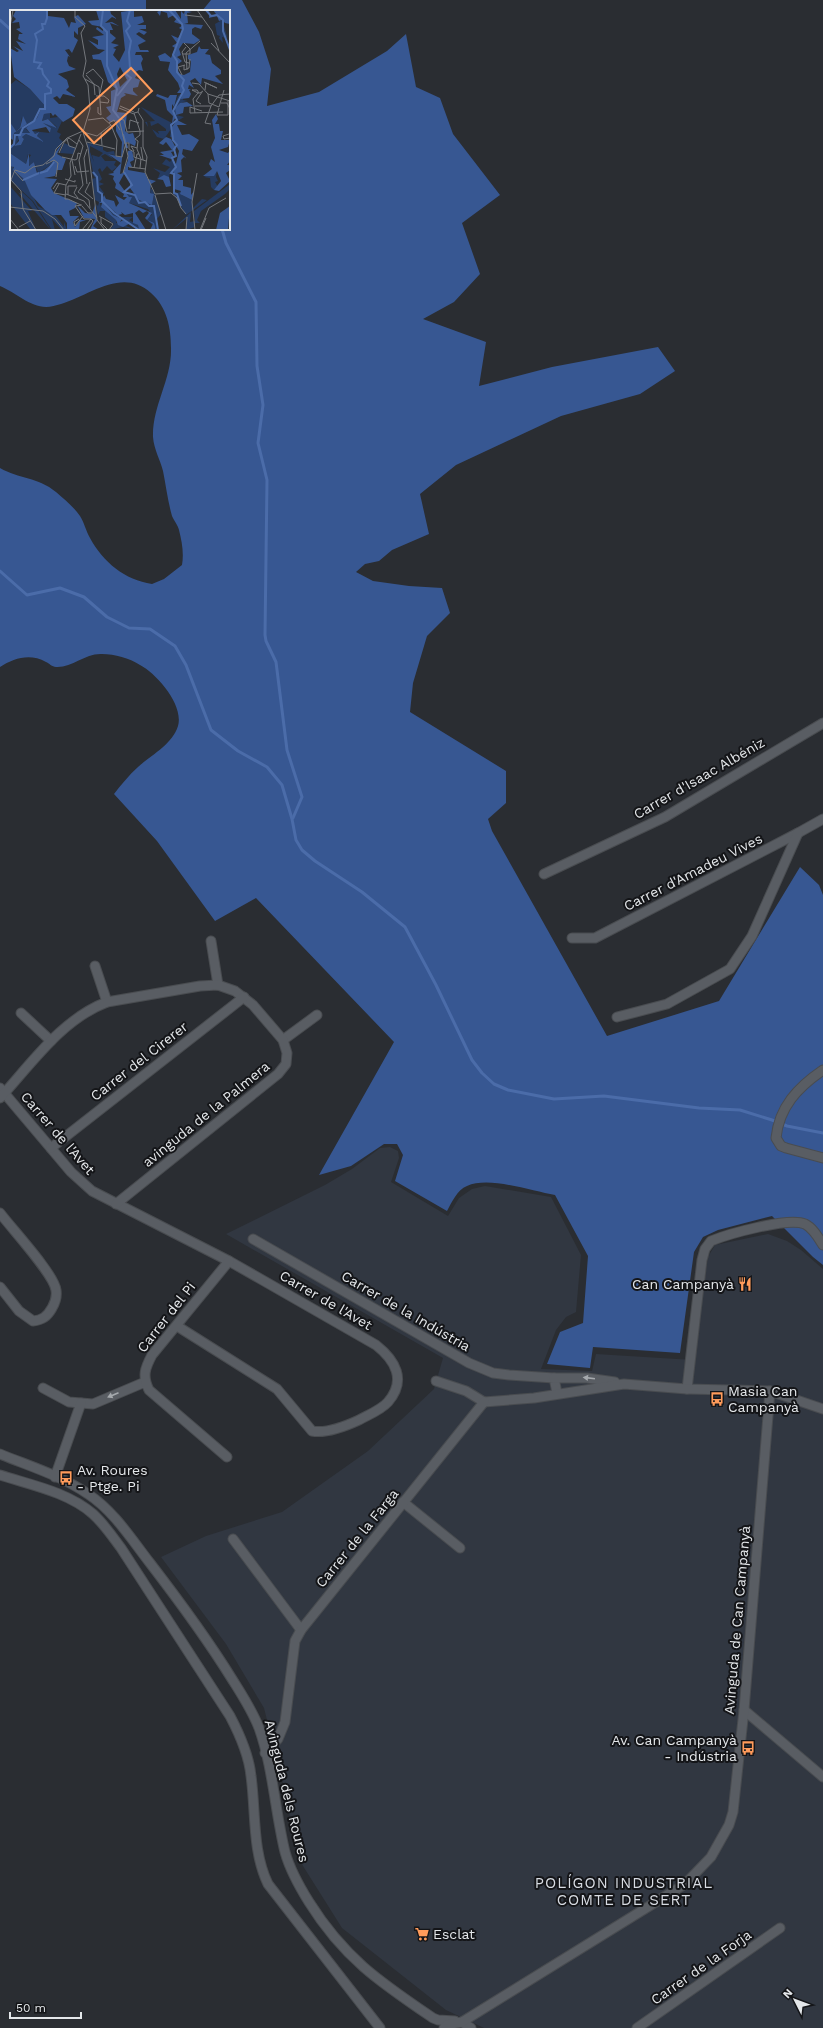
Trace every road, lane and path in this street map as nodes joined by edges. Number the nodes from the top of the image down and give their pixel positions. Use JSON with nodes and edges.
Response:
{"nodes":[{"id":1,"x":823,"y":723,"type":"edge"},
{"id":2,"x":823,"y":818,"type":"edge"},
{"id":3,"x":798,"y":834,"type":"junction"},
{"id":4,"x":544,"y":874,"type":"dead end"},
{"id":5,"x":572,"y":938,"type":"dead end"},
{"id":6,"x":211,"y":941,"type":"dead end"},
{"id":7,"x":95,"y":966,"type":"dead end"},
{"id":8,"x":218,"y":985,"type":"junction"},
{"id":9,"x":244,"y":997,"type":"junction"},
{"id":10,"x":107,"y":1002,"type":"junction"},
{"id":11,"x":21,"y":1013,"type":"dead end"},
{"id":12,"x":317,"y":1015,"type":"dead end"},
{"id":13,"x":617,"y":1017,"type":"dead end"},
{"id":14,"x":283,"y":1040,"type":"junction"},
{"id":15,"x":51,"y":1041,"type":"junction"},
{"id":16,"x":823,"y":1070,"type":"edge"},
{"id":17,"x":2,"y":1093,"type":"edge"},
{"id":18,"x":51,"y":1148,"type":"junction"},
{"id":19,"x":823,"y":1158,"type":"edge"},
{"id":20,"x":116,"y":1204,"type":"junction"},
{"id":21,"x":0,"y":1213,"type":"edge"},
{"id":22,"x":253,"y":1239,"type":"dead end"},
{"id":23,"x":823,"y":1245,"type":"edge"},
{"id":24,"x":229,"y":1261,"type":"junction"},
{"id":25,"x":0,"y":1287,"type":"edge"},
{"id":26,"x":177,"y":1326,"type":"junction"},
{"id":27,"x":554,"y":1378,"type":"junction"},
{"id":28,"x":436,"y":1381,"type":"dead end"},
{"id":29,"x":145,"y":1382,"type":"junction"},
{"id":30,"x":624,"y":1384,"type":"junction"},
{"id":31,"x":43,"y":1388,"type":"dead end"},
{"id":32,"x":687,"y":1389,"type":"junction"},
{"id":33,"x":770,"y":1391,"type":"junction"},
{"id":34,"x":557,"y":1393,"type":"junction"},
{"id":35,"x":484,"y":1402,"type":"junction"},
{"id":36,"x":81,"y":1403,"type":"junction"},
{"id":37,"x":823,"y":1409,"type":"edge"},
{"id":38,"x":0,"y":1454,"type":"edge"},
{"id":39,"x":227,"y":1457,"type":"dead end"},
{"id":40,"x":0,"y":1475,"type":"edge"},
{"id":41,"x":55,"y":1477,"type":"junction"},
{"id":42,"x":403,"y":1502,"type":"junction"},
{"id":43,"x":233,"y":1539,"type":"dead end"},
{"id":44,"x":460,"y":1548,"type":"dead end"},
{"id":45,"x":301,"y":1630,"type":"junction"},
{"id":46,"x":744,"y":1710,"type":"junction"},
{"id":47,"x":265,"y":1753,"type":"junction"},
{"id":48,"x":823,"y":1777,"type":"edge"},
{"id":49,"x":780,"y":1928,"type":"dead end"},
{"id":50,"x":461,"y":2025,"type":"edge"},
{"id":51,"x":380,"y":2028,"type":"edge"},
{"id":52,"x":444,"y":2028,"type":"edge"},
{"id":53,"x":471,"y":2028,"type":"edge"},
{"id":54,"x":637,"y":2028,"type":"edge"}],
"edges":[{"from":1,"to":4,"type":"street","name":"Carrer d'Isaac Albéniz"},
{"from":2,"to":3,"type":"street","name":"Carrer d'Amadeu Vives"},
{"from":3,"to":5,"type":"street","name":"Carrer d'Amadeu Vives"},
{"from":3,"to":13,"type":"street"},
{"from":6,"to":8,"type":"street"},
{"from":7,"to":10,"type":"street"},
{"from":8,"to":9,"type":"street"},
{"from":8,"to":10,"type":"street"},
{"from":9,"to":14,"type":"street"},
{"from":9,"to":18,"type":"street","name":"Carrer del Cirerer"},
{"from":10,"to":15,"type":"street"},
{"from":11,"to":15,"type":"street"},
{"from":12,"to":14,"type":"street"},
{"from":14,"to":20,"type":"street","name":"avinguda de la Palmera"},
{"from":15,"to":17,"type":"street"},
{"from":16,"to":19,"type":"street"},
{"from":17,"to":18,"type":"street","name":"Carrer de l'Avet"},
{"from":18,"to":20,"type":"street","name":"Carrer de l'Avet"},
{"from":20,"to":24,"type":"street","name":"Carrer de l'Avet"},
{"from":21,"to":25,"type":"street"},
{"from":22,"to":27,"type":"street","name":"Carrer de la Indústria"},
{"from":23,"to":32,"type":"street"},
{"from":24,"to":26,"type":"street","name":"Carrer del Pi"},
{"from":24,"to":26,"type":"street","name":"Carrer de l'Avet"},
{"from":26,"to":29,"type":"street","name":"Carrer del Pi"},
{"from":30,"to":27,"type":"street","name":"Carrer de la Indústria","one_way":true},
{"from":27,"to":34,"type":"street"},
{"from":28,"to":35,"type":"street"},
{"from":29,"to":36,"type":"street","one_way":true},
{"from":29,"to":39,"type":"street"},
{"from":30,"to":32,"type":"street","name":"Carrer de la Indústria"},
{"from":30,"to":34,"type":"street","name":"Carrer de la Indústria"},
{"from":31,"to":36,"type":"street"},
{"from":32,"to":33,"type":"street","name":"Carrer de la Indústria"},
{"from":33,"to":37,"type":"street","name":"Carrer de la Indústria"},
{"from":33,"to":46,"type":"street","name":"Avinguda de Can Campanyà"},
{"from":34,"to":35,"type":"street","name":"Carrer de la Indústria"},
{"from":35,"to":42,"type":"street","name":"Carrer de la Farga"},
{"from":36,"to":41,"type":"street"},
{"from":38,"to":41,"type":"street"},
{"from":40,"to":51,"type":"street"},
{"from":41,"to":47,"type":"street","name":"Avinguda dels Roures"},
{"from":42,"to":44,"type":"street"},
{"from":42,"to":45,"type":"street","name":"Carrer de la Farga"},
{"from":43,"to":45,"type":"street"},
{"from":45,"to":47,"type":"street","name":"Carrer de la Farga"},
{"from":46,"to":48,"type":"street"},
{"from":46,"to":50,"type":"street","name":"Avinguda de Can Campanyà"},
{"from":47,"to":50,"type":"street","name":"Avinguda dels Roures"},
{"from":49,"to":54,"type":"street","name":"Carrer de la Forja"},
{"from":50,"to":52,"type":"street","name":"Avinguda de Can Campanyà"},
{"from":50,"to":53,"type":"street"}]}
